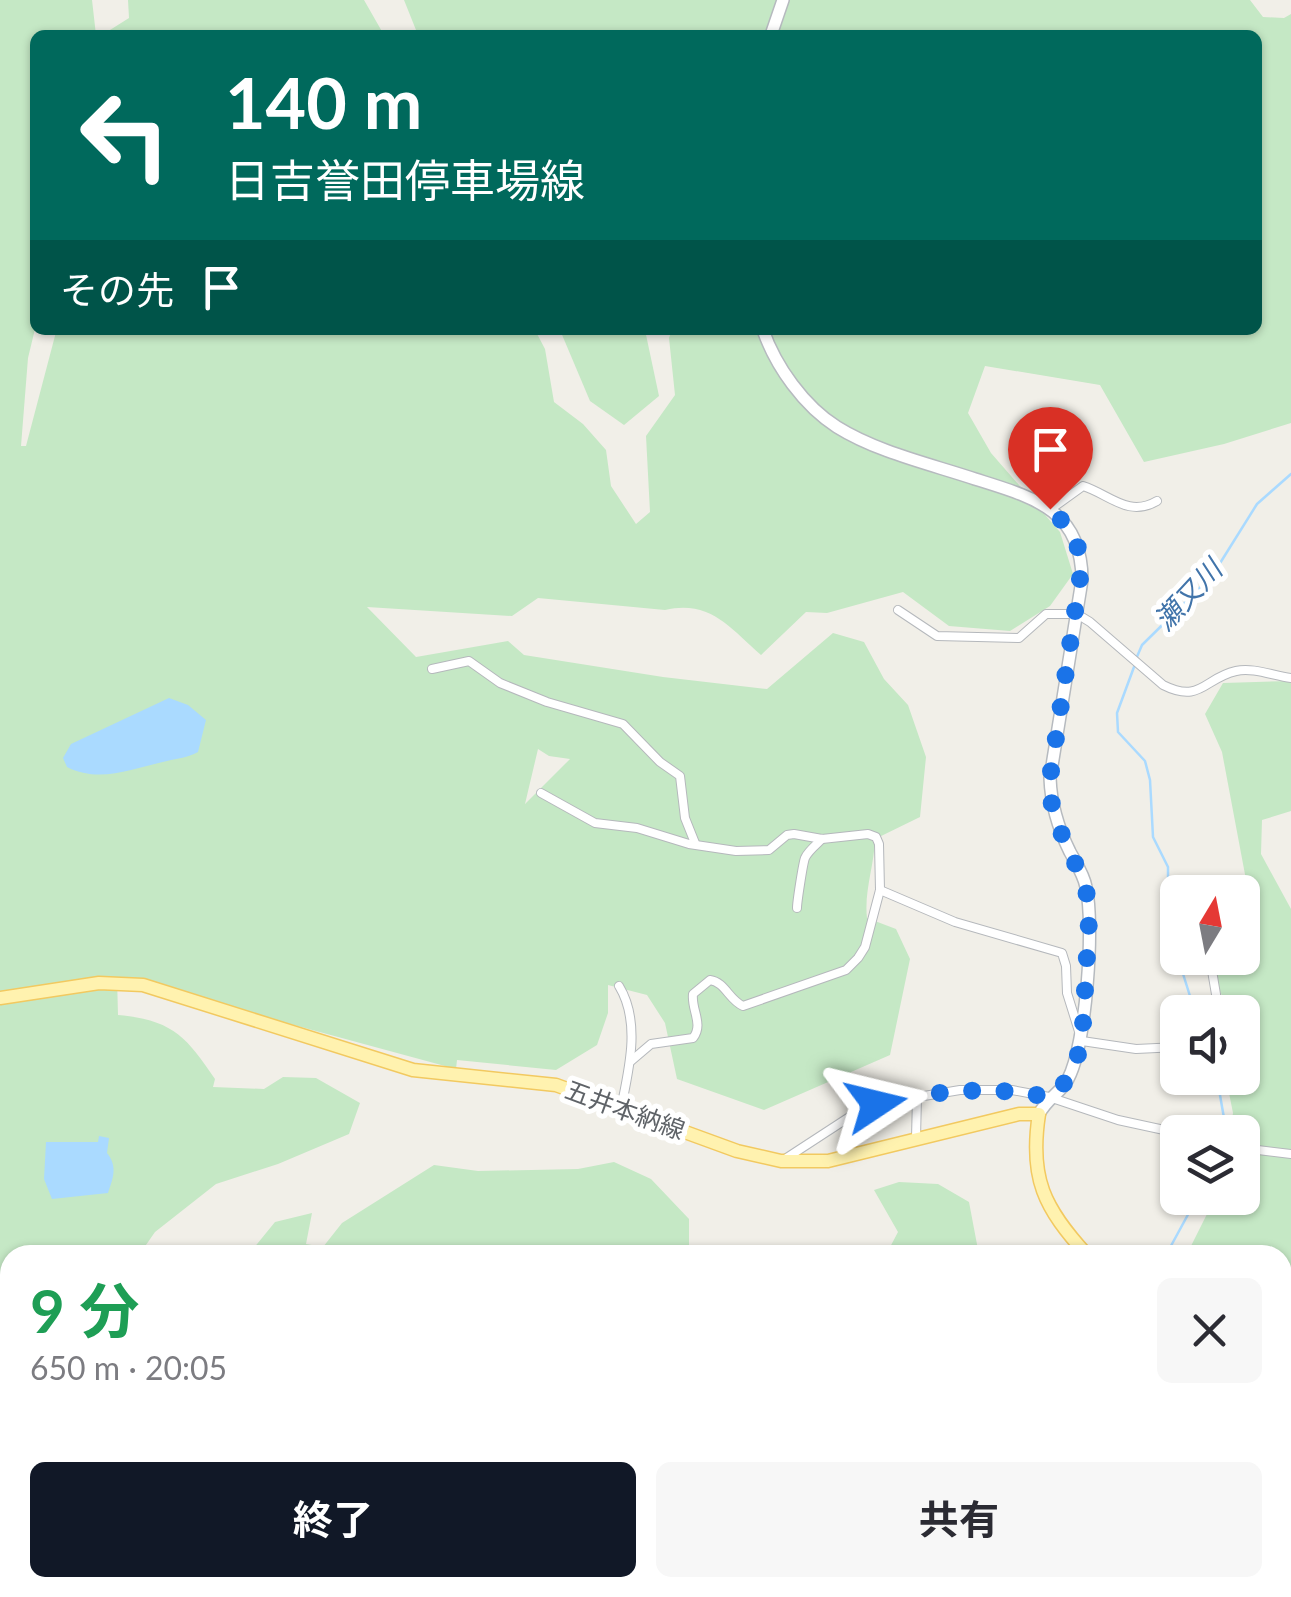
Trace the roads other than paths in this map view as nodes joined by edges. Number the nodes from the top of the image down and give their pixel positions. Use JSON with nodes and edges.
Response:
{"nodes":[{"id":1,"x":783,"y":0,"type":"edge"},
{"id":2,"x":773,"y":30,"type":"edge"},
{"id":3,"x":766,"y":335,"type":"edge"},
{"id":4,"x":1157,"y":502,"type":"dead end"},
{"id":5,"x":1050,"y":509,"type":"junction"},
{"id":6,"x":898,"y":610,"type":"dead end"},
{"id":7,"x":1076,"y":614,"type":"junction"},
{"id":8,"x":432,"y":670,"type":"dead end"},
{"id":9,"x":1291,"y":678,"type":"edge"},
{"id":10,"x":541,"y":794,"type":"dead end"},
{"id":11,"x":822,"y":839,"type":"junction"},
{"id":12,"x":696,"y":844,"type":"junction"},
{"id":13,"x":880,"y":890,"type":"junction"},
{"id":14,"x":797,"y":908,"type":"dead end"},
{"id":15,"x":619,"y":986,"type":"dead end"},
{"id":16,"x":0,"y":998,"type":"edge"},
{"id":17,"x":1082,"y":1041,"type":"junction"},
{"id":18,"x":1160,"y":1047,"type":"edge"},
{"id":19,"x":631,"y":1061,"type":"junction"},
{"id":20,"x":918,"y":1097,"type":"junction"},
{"id":21,"x":1048,"y":1097,"type":"junction"},
{"id":22,"x":621,"y":1108,"type":"junction"},
{"id":23,"x":1039,"y":1114,"type":"junction"},
{"id":24,"x":1160,"y":1129,"type":"edge"},
{"id":25,"x":916,"y":1138,"type":"junction"},
{"id":26,"x":1260,"y":1150,"type":"edge"},
{"id":27,"x":1291,"y":1154,"type":"edge"},
{"id":28,"x":782,"y":1161,"type":"junction"},
{"id":29,"x":1078,"y":1245,"type":"edge"}],
"edges":[{"from":1,"to":2,"type":"main road"},
{"from":3,"to":5,"type":"main road"},
{"from":4,"to":5,"type":"street"},
{"from":5,"to":7,"type":"main road"},
{"from":6,"to":7,"type":"street"},
{"from":7,"to":9,"type":"street"},
{"from":7,"to":17,"type":"main road"},
{"from":8,"to":12,"type":"street"},
{"from":10,"to":12,"type":"street"},
{"from":11,"to":12,"type":"street"},
{"from":11,"to":13,"type":"street"},
{"from":11,"to":14,"type":"street"},
{"from":13,"to":17,"type":"street"},
{"from":13,"to":19,"type":"street"},
{"from":15,"to":19,"type":"street"},
{"from":16,"to":22,"type":"main road","name":"五井本納線"},
{"from":17,"to":18,"type":"street"},
{"from":17,"to":21,"type":"main road"},
{"from":19,"to":22,"type":"street"},
{"from":20,"to":21,"type":"street"},
{"from":20,"to":25,"type":"street"},
{"from":20,"to":28,"type":"street"},
{"from":21,"to":23,"type":"main road"},
{"from":21,"to":24,"type":"street"},
{"from":22,"to":28,"type":"main road","name":"五井本納線"},
{"from":23,"to":25,"type":"main road","name":"五井本納線"},
{"from":23,"to":29,"type":"main road"},
{"from":25,"to":28,"type":"main road","name":"五井本納線"},
{"from":26,"to":27,"type":"street"}]}
